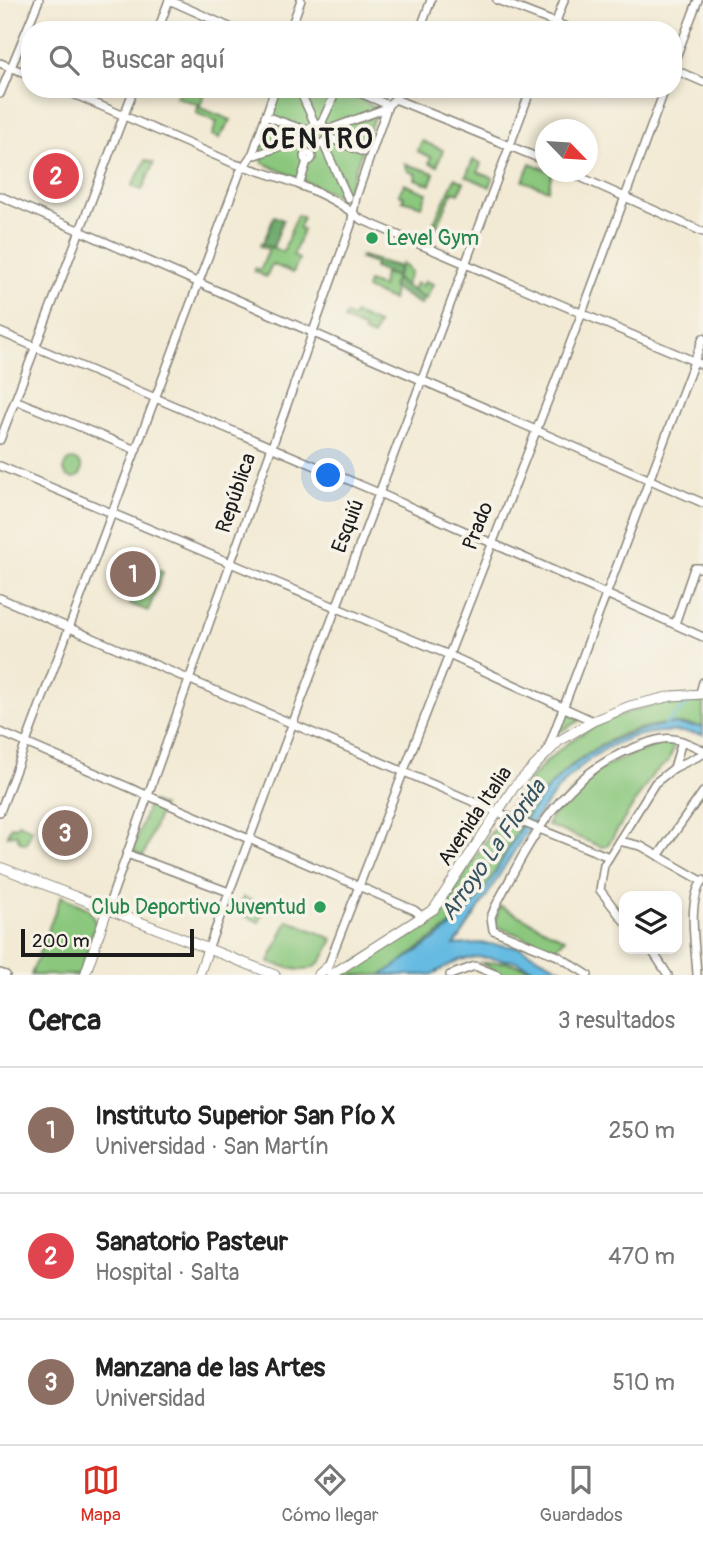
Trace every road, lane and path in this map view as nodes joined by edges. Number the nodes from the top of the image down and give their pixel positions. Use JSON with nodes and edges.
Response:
{"nodes":[{"id":1,"x":39,"y":0,"type":"edge"},
{"id":2,"x":169,"y":0,"type":"edge"},
{"id":3,"x":301,"y":0,"type":"edge"},
{"id":4,"x":431,"y":0,"type":"edge"},
{"id":5,"x":497,"y":0,"type":"edge"},
{"id":6,"x":564,"y":0,"type":"edge"},
{"id":7,"x":698,"y":0,"type":"edge"},
{"id":8,"x":30,"y":21,"type":"edge"},
{"id":9,"x":161,"y":21,"type":"edge"},
{"id":10,"x":216,"y":21,"type":"edge"},
{"id":11,"x":293,"y":21,"type":"edge"},
{"id":12,"x":423,"y":21,"type":"edge"},
{"id":13,"x":544,"y":21,"type":"edge"},
{"id":14,"x":557,"y":21,"type":"edge"},
{"id":15,"x":21,"y":43,"type":"edge"},
{"id":16,"x":682,"y":43,"type":"edge"},
{"id":17,"x":0,"y":63,"type":"edge"},
{"id":18,"x":11,"y":67,"type":"junction"},
{"id":19,"x":21,"y":71,"type":"edge"},
{"id":20,"x":682,"y":72,"type":"edge"},
{"id":21,"x":703,"y":82,"type":"edge"},
{"id":22,"x":0,"y":94,"type":"edge"},
{"id":23,"x":83,"y":98,"type":"edge"},
{"id":24,"x":131,"y":98,"type":"edge"},
{"id":25,"x":272,"y":98,"type":"edge"},
{"id":26,"x":303,"y":98,"type":"edge"},
{"id":27,"x":333,"y":98,"type":"dead end"},
{"id":28,"x":372,"y":98,"type":"edge"},
{"id":29,"x":528,"y":98,"type":"edge"},
{"id":30,"x":661,"y":98,"type":"edge"},
{"id":31,"x":396,"y":99,"type":"joint"},
{"id":32,"x":386,"y":107,"type":"junction"},
{"id":33,"x":124,"y":116,"type":"junction"},
{"id":34,"x":265,"y":116,"type":"junction"},
{"id":35,"x":318,"y":134,"type":"junction"},
{"id":36,"x":509,"y":147,"type":"junction"},
{"id":37,"x":363,"y":152,"type":"dead end"},
{"id":38,"x":254,"y":154,"type":"junction"},
{"id":39,"x":535,"y":157,"type":"edge"},
{"id":40,"x":244,"y":166,"type":"junction"},
{"id":41,"x":301,"y":180,"type":"dead end"},
{"id":42,"x":591,"y":182,"type":"edge"},
{"id":43,"x":0,"y":196,"type":"edge"},
{"id":44,"x":352,"y":197,"type":"junction"},
{"id":45,"x":625,"y":198,"type":"junction"},
{"id":46,"x":353,"y":212,"type":"junction"},
{"id":47,"x":80,"y":231,"type":"junction"},
{"id":48,"x":703,"y":232,"type":"edge"},
{"id":49,"x":466,"y":263,"type":"junction"},
{"id":50,"x":198,"y":284,"type":"junction"},
{"id":51,"x":582,"y":313,"type":"junction"},
{"id":52,"x":0,"y":332,"type":"edge"},
{"id":53,"x":313,"y":333,"type":"junction"},
{"id":54,"x":703,"y":338,"type":"edge"},
{"id":55,"x":35,"y":347,"type":"junction"},
{"id":56,"x":695,"y":361,"type":"junction"},
{"id":57,"x":703,"y":365,"type":"edge"},
{"id":58,"x":421,"y":380,"type":"junction"},
{"id":59,"x":155,"y":398,"type":"junction"},
{"id":60,"x":15,"y":400,"type":"junction"},
{"id":61,"x":535,"y":429,"type":"junction"},
{"id":62,"x":0,"y":440,"type":"edge"},
{"id":63,"x":271,"y":448,"type":"junction"},
{"id":64,"x":136,"y":450,"type":"junction"},
{"id":65,"x":0,"y":466,"type":"edge"},
{"id":66,"x":649,"y":480,"type":"junction"},
{"id":67,"x":379,"y":493,"type":"junction"},
{"id":68,"x":703,"y":503,"type":"edge"},
{"id":69,"x":113,"y":514,"type":"junction"},
{"id":70,"x":491,"y":543,"type":"junction"},
{"id":71,"x":230,"y":564,"type":"junction"},
{"id":72,"x":703,"y":568,"type":"edge"},
{"id":73,"x":606,"y":593,"type":"junction"},
{"id":74,"x":0,"y":598,"type":"edge"},
{"id":75,"x":335,"y":609,"type":"junction"},
{"id":76,"x":674,"y":624,"type":"junction"},
{"id":77,"x":69,"y":628,"type":"junction"},
{"id":78,"x":703,"y":637,"type":"edge"},
{"id":79,"x":449,"y":655,"type":"junction"},
{"id":80,"x":189,"y":680,"type":"junction"},
{"id":81,"x":703,"y":682,"type":"edge"},
{"id":82,"x":701,"y":694,"type":"edge"},
{"id":83,"x":564,"y":706,"type":"junction"},
{"id":84,"x":593,"y":720,"type":"junction"},
{"id":85,"x":292,"y":723,"type":"junction"},
{"id":86,"x":0,"y":732,"type":"edge"},
{"id":87,"x":682,"y":741,"type":"junction"},
{"id":88,"x":25,"y":743,"type":"junction"},
{"id":89,"x":547,"y":751,"type":"junction"},
{"id":90,"x":703,"y":752,"type":"edge"},
{"id":91,"x":674,"y":768,"type":"junction"},
{"id":92,"x":404,"y":772,"type":"junction"},
{"id":93,"x":703,"y":792,"type":"edge"},
{"id":94,"x":148,"y":796,"type":"junction"},
{"id":95,"x":0,"y":812,"type":"edge"},
{"id":96,"x":498,"y":812,"type":"junction"},
{"id":97,"x":535,"y":827,"type":"junction"},
{"id":98,"x":249,"y":839,"type":"junction"},
{"id":99,"x":619,"y":841,"type":"junction"},
{"id":100,"x":127,"y":854,"type":"junction"},
{"id":101,"x":658,"y":856,"type":"junction"},
{"id":102,"x":609,"y":857,"type":"junction"},
{"id":103,"x":0,"y":867,"type":"edge"},
{"id":104,"x":702,"y":881,"type":"edge"},
{"id":105,"x":360,"y":887,"type":"junction"},
{"id":106,"x":229,"y":892,"type":"junction"},
{"id":107,"x":91,"y":904,"type":"junction"},
{"id":108,"x":107,"y":911,"type":"junction"},
{"id":109,"x":619,"y":915,"type":"edge"},
{"id":110,"x":123,"y":917,"type":"junction"},
{"id":111,"x":423,"y":917,"type":"junction"},
{"id":112,"x":100,"y":932,"type":"junction"},
{"id":113,"x":208,"y":949,"type":"junction"},
{"id":114,"x":654,"y":954,"type":"edge"},
{"id":115,"x":341,"y":970,"type":"edge"},
{"id":116,"x":0,"y":973,"type":"edge"},
{"id":117,"x":325,"y":973,"type":"edge"},
{"id":118,"x":6,"y":975,"type":"edge"},
{"id":119,"x":85,"y":975,"type":"edge"},
{"id":120,"x":199,"y":975,"type":"edge"},
{"id":121,"x":275,"y":975,"type":"edge"},
{"id":122,"x":450,"y":975,"type":"edge"},
{"id":123,"x":497,"y":975,"type":"edge"},
{"id":124,"x":588,"y":975,"type":"edge"},
{"id":125,"x":668,"y":975,"type":"edge"},
{"id":126,"x":697,"y":975,"type":"edge"}],
"edges":[{"from":1,"to":8,"type":"street"},
{"from":2,"to":9,"type":"street"},
{"from":2,"to":10,"type":"street"},
{"from":3,"to":11,"type":"street"},
{"from":4,"to":12,"type":"street"},
{"from":5,"to":13,"type":"street"},
{"from":6,"to":14,"type":"street"},
{"from":7,"to":16,"type":"street"},
{"from":15,"to":18,"type":"street"},
{"from":17,"to":18,"type":"street"},
{"from":18,"to":19,"type":"street"},
{"from":18,"to":22,"type":"street"},
{"from":20,"to":21,"type":"street"},
{"from":23,"to":33,"type":"street"},
{"from":24,"to":33,"type":"street"},
{"from":25,"to":34,"type":"street"},
{"from":26,"to":35,"type":"street"},
{"from":27,"to":35,"type":"street"},
{"from":28,"to":32,"type":"street"},
{"from":29,"to":36,"type":"street","name":"Esquiú"},
{"from":30,"to":45,"type":"street","name":"Prado"},
{"from":31,"to":32,"type":"street"},
{"from":31,"to":36,"type":"street"},
{"from":32,"to":35,"type":"street"},
{"from":32,"to":44,"type":"street","name":"República"},
{"from":33,"to":40,"type":"street"},
{"from":33,"to":47,"type":"street"},
{"from":34,"to":35,"type":"street"},
{"from":34,"to":38,"type":"street"},
{"from":35,"to":37,"type":"street"},
{"from":35,"to":38,"type":"street"},
{"from":35,"to":41,"type":"street"},
{"from":35,"to":44,"type":"street"},
{"from":36,"to":39,"type":"street"},
{"from":36,"to":49,"type":"street","name":"Esquiú"},
{"from":38,"to":40,"type":"street"},
{"from":38,"to":44,"type":"street"},
{"from":40,"to":46,"type":"street"},
{"from":40,"to":50,"type":"street"},
{"from":42,"to":45,"type":"street"},
{"from":43,"to":47,"type":"street"},
{"from":44,"to":46,"type":"street","name":"República"},
{"from":45,"to":48,"type":"street"},
{"from":45,"to":51,"type":"street","name":"Prado"},
{"from":46,"to":49,"type":"street"},
{"from":46,"to":53,"type":"street","name":"República"},
{"from":47,"to":50,"type":"street"},
{"from":47,"to":55,"type":"street"},
{"from":49,"to":51,"type":"street"},
{"from":49,"to":58,"type":"street","name":"Esquiú"},
{"from":50,"to":53,"type":"street"},
{"from":50,"to":59,"type":"street"},
{"from":51,"to":56,"type":"street"},
{"from":51,"to":61,"type":"street","name":"Prado"},
{"from":52,"to":55,"type":"street"},
{"from":53,"to":58,"type":"street"},
{"from":53,"to":63,"type":"street","name":"República"},
{"from":54,"to":56,"type":"street"},
{"from":55,"to":59,"type":"street"},
{"from":55,"to":60,"type":"street"},
{"from":56,"to":57,"type":"street"},
{"from":56,"to":66,"type":"street"},
{"from":58,"to":61,"type":"street"},
{"from":58,"to":67,"type":"street","name":"Esquiú"},
{"from":59,"to":63,"type":"street"},
{"from":59,"to":64,"type":"street"},
{"from":60,"to":62,"type":"street"},
{"from":60,"to":64,"type":"street"},
{"from":61,"to":66,"type":"street"},
{"from":61,"to":70,"type":"street","name":"Prado"},
{"from":63,"to":67,"type":"street"},
{"from":63,"to":71,"type":"street","name":"República"},
{"from":64,"to":69,"type":"street"},
{"from":65,"to":69,"type":"street"},
{"from":66,"to":68,"type":"street"},
{"from":66,"to":73,"type":"street"},
{"from":67,"to":70,"type":"street"},
{"from":67,"to":75,"type":"street","name":"Esquiú"},
{"from":69,"to":71,"type":"street"},
{"from":69,"to":77,"type":"street"},
{"from":70,"to":73,"type":"street"},
{"from":70,"to":79,"type":"street","name":"Prado"},
{"from":71,"to":75,"type":"street"},
{"from":71,"to":80,"type":"street","name":"República"},
{"from":72,"to":76,"type":"street"},
{"from":73,"to":76,"type":"street"},
{"from":73,"to":83,"type":"street"},
{"from":74,"to":77,"type":"street"},
{"from":75,"to":79,"type":"street"},
{"from":75,"to":85,"type":"street","name":"Esquiú"},
{"from":76,"to":78,"type":"street"},
{"from":77,"to":80,"type":"street"},
{"from":77,"to":88,"type":"street"},
{"from":79,"to":83,"type":"street"},
{"from":79,"to":92,"type":"street","name":"Prado"},
{"from":80,"to":85,"type":"street"},
{"from":80,"to":94,"type":"street","name":"República"},
{"from":81,"to":82,"type":"street"},
{"from":82,"to":84,"type":"main road","name":"Avenida Italia"},
{"from":83,"to":84,"type":"street"},
{"from":83,"to":89,"type":"street"},
{"from":84,"to":89,"type":"main road","name":"Avenida Italia"},
{"from":85,"to":92,"type":"street"},
{"from":85,"to":98,"type":"street","name":"Esquiú"},
{"from":86,"to":88,"type":"street"},
{"from":87,"to":90,"type":"street"},
{"from":87,"to":91,"type":"street"},
{"from":87,"to":97,"type":"street"},
{"from":88,"to":94,"type":"street"},
{"from":88,"to":95,"type":"street"},
{"from":89,"to":96,"type":"main road","name":"Avenida Italia"},
{"from":90,"to":91,"type":"street"},
{"from":91,"to":99,"type":"street"},
{"from":92,"to":96,"type":"street"},
{"from":92,"to":105,"type":"street","name":"Prado"},
{"from":93,"to":101,"type":"street"},
{"from":94,"to":98,"type":"street"},
{"from":94,"to":100,"type":"street","name":"República"},
{"from":96,"to":97,"type":"street"},
{"from":96,"to":111,"type":"main road","name":"Avenida Italia"},
{"from":97,"to":102,"type":"street"},
{"from":97,"to":124,"type":"street"},
{"from":98,"to":105,"type":"street"},
{"from":98,"to":106,"type":"street","name":"Esquiú"},
{"from":99,"to":101,"type":"street"},
{"from":99,"to":102,"type":"street"},
{"from":100,"to":106,"type":"street"},
{"from":100,"to":108,"type":"street","name":"República"},
{"from":101,"to":104,"type":"street"},
{"from":102,"to":109,"type":"street"},
{"from":103,"to":107,"type":"main road"},
{"from":104,"to":126,"type":"street"},
{"from":105,"to":111,"type":"street"},
{"from":105,"to":117,"type":"street","name":"Prado"},
{"from":106,"to":113,"type":"street","name":"Esquiú"},
{"from":107,"to":108,"type":"main road"},
{"from":107,"to":112,"type":"main road"},
{"from":108,"to":110,"type":"main road"},
{"from":108,"to":112,"type":"main road"},
{"from":110,"to":112,"type":"main road"},
{"from":110,"to":113,"type":"main road"},
{"from":111,"to":115,"type":"main road","name":"Avenida Italia"},
{"from":112,"to":119,"type":"main road"},
{"from":113,"to":120,"type":"main road","name":"Esquiú"},
{"from":113,"to":121,"type":"main road"},
{"from":114,"to":125,"type":"street"},
{"from":115,"to":117,"type":"main road","name":"Avenida Italia"},
{"from":116,"to":118,"type":"street"},
{"from":122,"to":123,"type":"street"}]}
